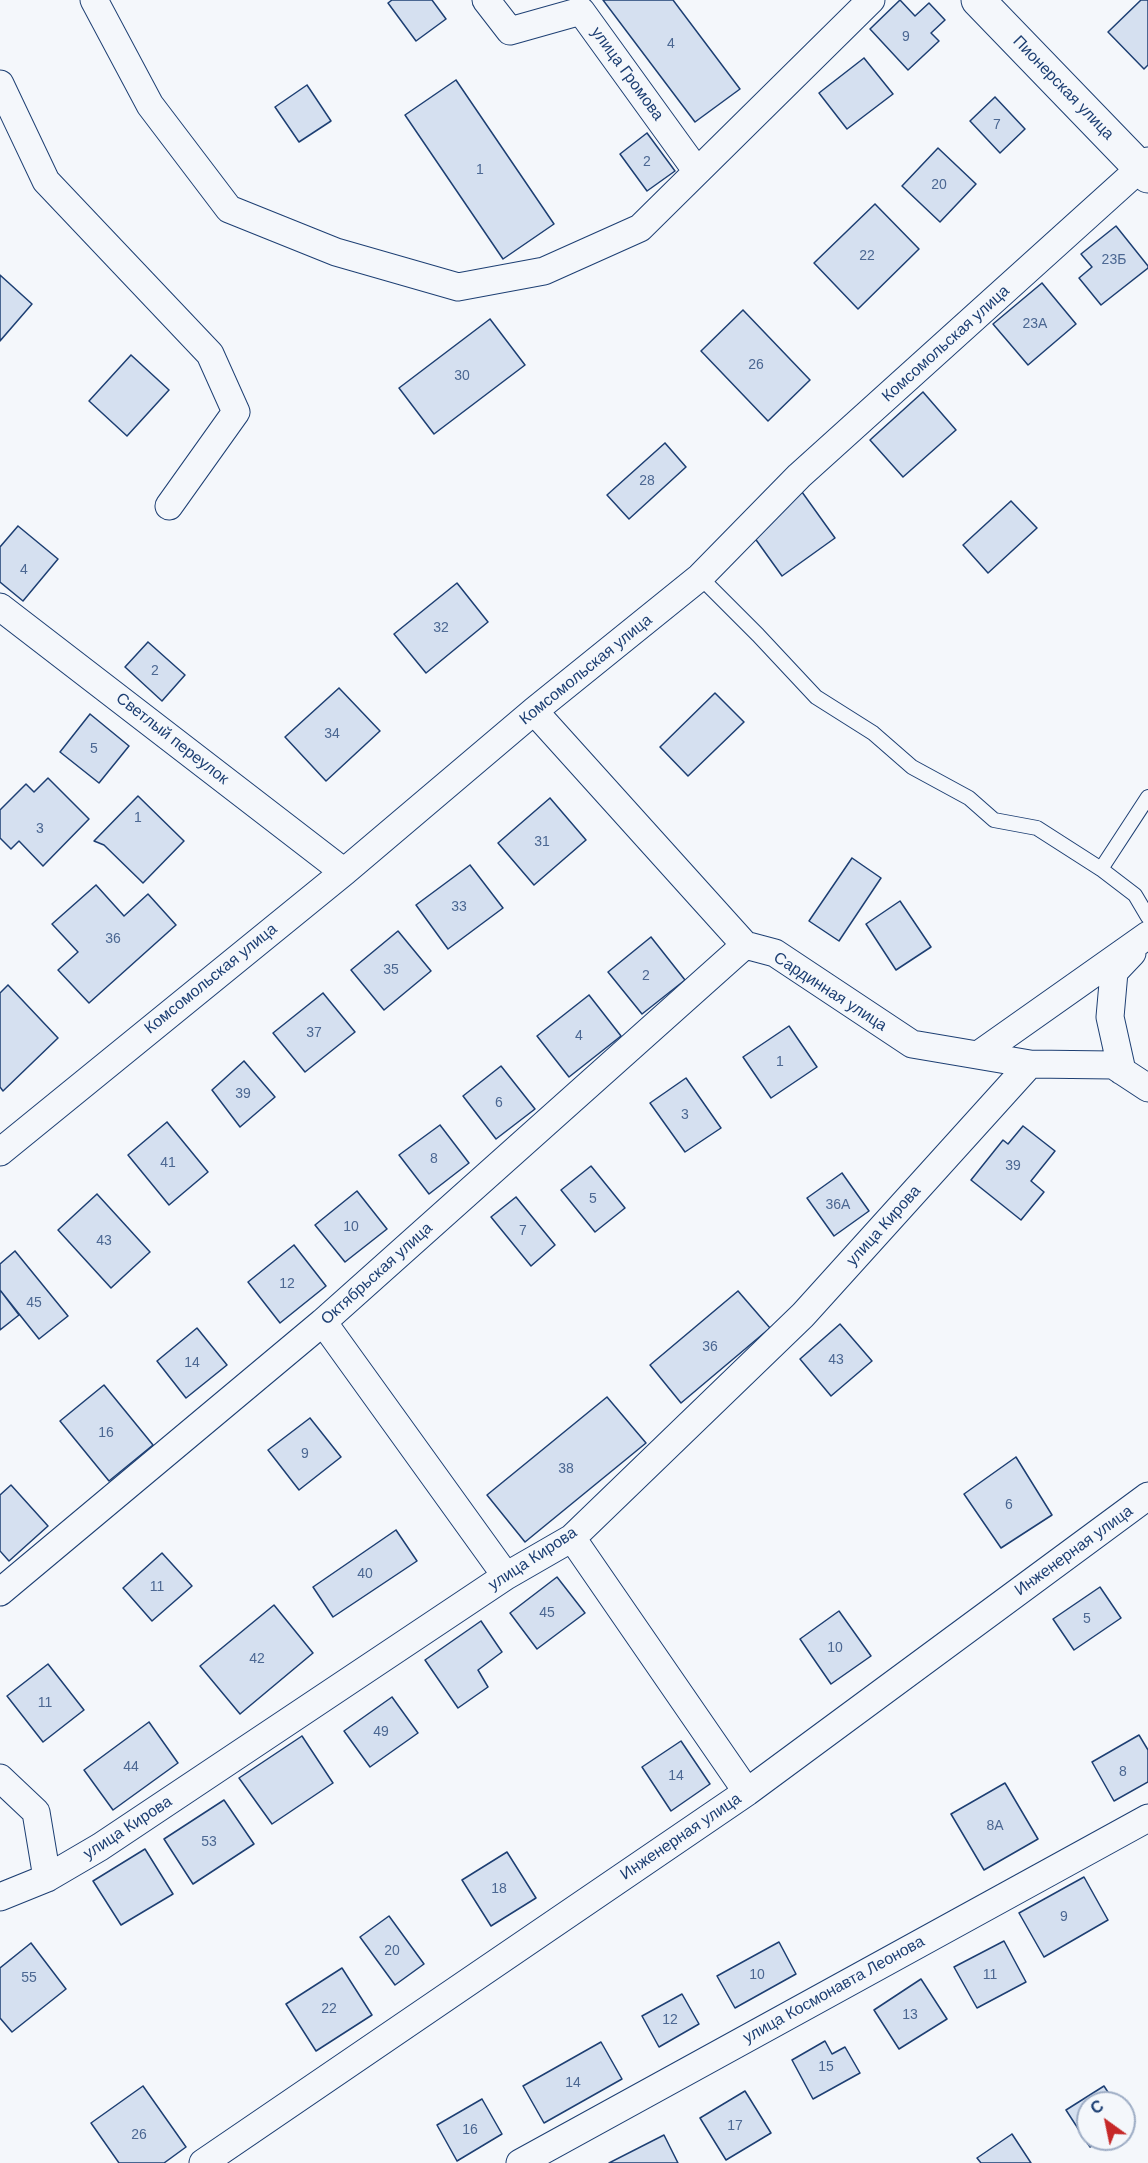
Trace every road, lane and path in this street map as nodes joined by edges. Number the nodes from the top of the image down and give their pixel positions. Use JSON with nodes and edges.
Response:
{"nodes":[{"id":1,"x":94,"y":0,"type":"edge"},
{"id":2,"x":486,"y":0,"type":"edge"},
{"id":3,"x":871,"y":0,"type":"edge"},
{"id":4,"x":978,"y":0,"type":"edge"},
{"id":5,"x":0,"y":84,"type":"edge"},
{"id":6,"x":1145,"y":168,"type":"edge"},
{"id":7,"x":696,"y":170,"type":"junction"},
{"id":8,"x":169,"y":506,"type":"dead end"},
{"id":9,"x":700,"y":577,"type":"junction"},
{"id":10,"x":0,"y":607,"type":"edge"},
{"id":11,"x":534,"y":711,"type":"junction"},
{"id":12,"x":1148,"y":797,"type":"edge"},
{"id":13,"x":1101,"y":869,"type":"junction"},
{"id":14,"x":344,"y":872,"type":"junction"},
{"id":15,"x":1148,"y":917,"type":"edge"},
{"id":16,"x":1148,"y":936,"type":"edge"},
{"id":17,"x":745,"y":945,"type":"junction"},
{"id":18,"x":978,"y":1055,"type":"junction"},
{"id":19,"x":1030,"y":1064,"type":"junction"},
{"id":20,"x":1122,"y":1071,"type":"junction"},
{"id":21,"x":1148,"y":1088,"type":"edge"},
{"id":22,"x":4,"y":1140,"type":"edge"},
{"id":23,"x":323,"y":1322,"type":"junction"},
{"id":24,"x":1148,"y":1496,"type":"edge"},
{"id":25,"x":572,"y":1538,"type":"junction"},
{"id":26,"x":506,"y":1576,"type":"junction"},
{"id":27,"x":0,"y":1592,"type":"edge"},
{"id":28,"x":0,"y":1778,"type":"edge"},
{"id":29,"x":747,"y":1792,"type":"junction"},
{"id":30,"x":1148,"y":1818,"type":"edge"},
{"id":31,"x":47,"y":1878,"type":"junction"},
{"id":32,"x":0,"y":1897,"type":"edge"},
{"id":33,"x":203,"y":2163,"type":"edge"},
{"id":34,"x":520,"y":2163,"type":"edge"}],
"edges":[{"from":1,"to":7,"type":"street"},
{"from":2,"to":7,"type":"street","name":"улица Громова"},
{"from":3,"to":7,"type":"street"},
{"from":4,"to":6,"type":"street","name":"Пионерская улица"},
{"from":5,"to":8,"type":"street"},
{"from":6,"to":9,"type":"street","name":"Комсомольская улица"},
{"from":9,"to":11,"type":"street","name":"Комсомольская улица"},
{"from":9,"to":13,"type":"lane"},
{"from":10,"to":14,"type":"street","name":"Светлый переулок"},
{"from":11,"to":14,"type":"street","name":"Комсомольская улица"},
{"from":11,"to":17,"type":"street"},
{"from":12,"to":13,"type":"lane"},
{"from":13,"to":15,"type":"lane"},
{"from":14,"to":22,"type":"street","name":"Комсомольская улица"},
{"from":16,"to":18,"type":"street"},
{"from":16,"to":20,"type":"street"},
{"from":17,"to":18,"type":"street","name":"Сардинная улица"},
{"from":17,"to":23,"type":"street","name":"Октябрьская улица"},
{"from":18,"to":19,"type":"street","name":"Сардинная улица"},
{"from":19,"to":20,"type":"street","name":"Сардинная улица"},
{"from":19,"to":25,"type":"street","name":"улица Кирова"},
{"from":20,"to":21,"type":"street","name":"Сардинная улица"},
{"from":23,"to":26,"type":"street"},
{"from":23,"to":27,"type":"street","name":"Октябрьская улица"},
{"from":24,"to":29,"type":"street","name":"Инженерная улица"},
{"from":25,"to":26,"type":"street","name":"улица Кирова"},
{"from":25,"to":29,"type":"street"},
{"from":26,"to":31,"type":"street","name":"улица Кирова"},
{"from":28,"to":31,"type":"street"},
{"from":29,"to":33,"type":"street","name":"Инженерная улица"},
{"from":30,"to":34,"type":"street","name":"улица Космонавта Леонова"},
{"from":31,"to":32,"type":"street","name":"улица Кирова"}]}
